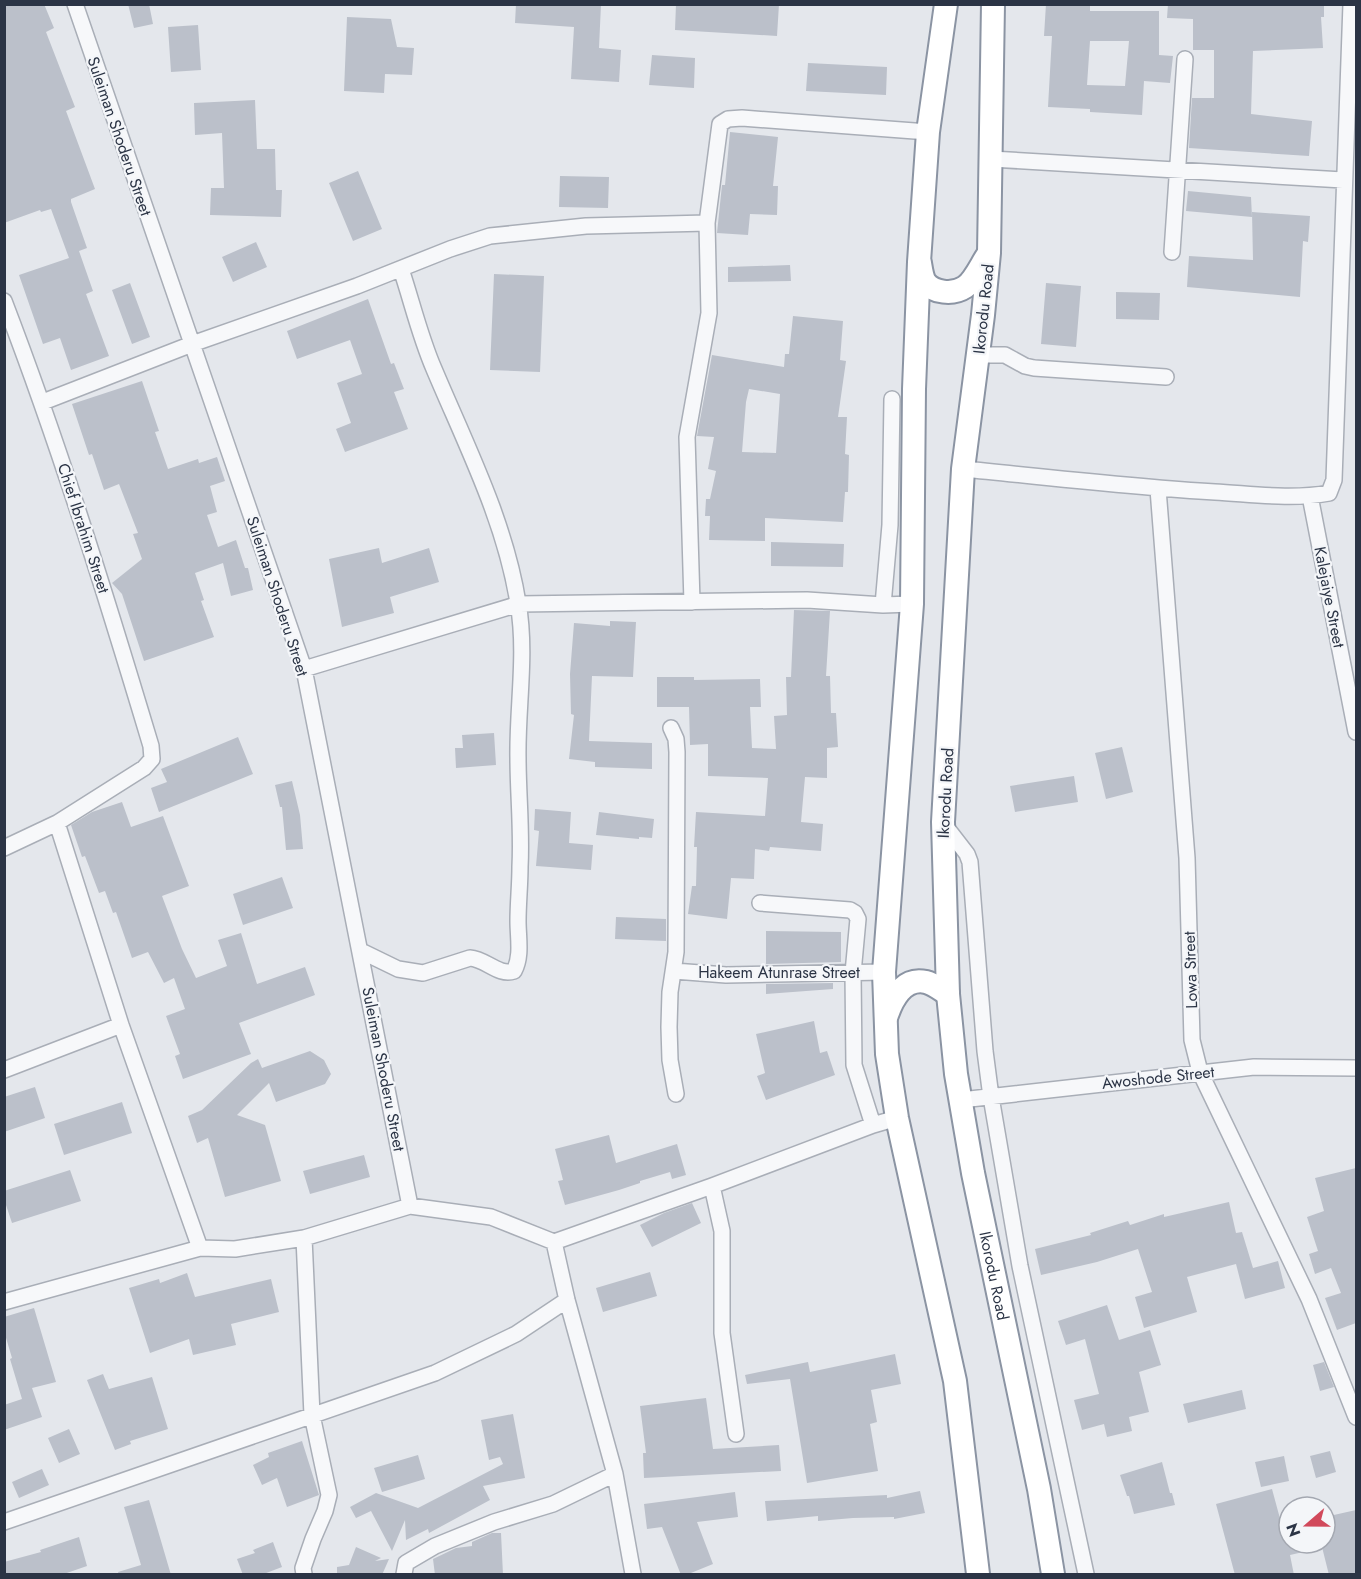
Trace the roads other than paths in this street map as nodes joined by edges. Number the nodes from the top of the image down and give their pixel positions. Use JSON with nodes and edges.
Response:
{"nodes":[{"id":1,"x":75,"y":4,"type":"edge"},
{"id":2,"x":946,"y":4,"type":"edge"},
{"id":3,"x":993,"y":4,"type":"edge"},
{"id":4,"x":1351,"y":4,"type":"edge"},
{"id":5,"x":1185,"y":59,"type":"dead end"},
{"id":6,"x":928,"y":132,"type":"junction"},
{"id":7,"x":991,"y":159,"type":"junction"},
{"id":8,"x":1178,"y":170,"type":"junction"},
{"id":9,"x":1343,"y":180,"type":"junction"},
{"id":10,"x":707,"y":223,"type":"junction"},
{"id":11,"x":1172,"y":252,"type":"dead end"},
{"id":12,"x":989,"y":253,"type":"junction"},
{"id":13,"x":919,"y":262,"type":"junction"},
{"id":14,"x":401,"y":269,"type":"junction"},
{"id":15,"x":4,"y":301,"type":"edge"},
{"id":16,"x":192,"y":344,"type":"junction"},
{"id":17,"x":978,"y":355,"type":"junction"},
{"id":18,"x":1166,"y":377,"type":"dead end"},
{"id":19,"x":892,"y":399,"type":"dead end"},
{"id":20,"x":43,"y":402,"type":"junction"},
{"id":21,"x":963,"y":469,"type":"junction"},
{"id":22,"x":1158,"y":489,"type":"junction"},
{"id":23,"x":1310,"y":496,"type":"junction"},
{"id":24,"x":692,"y":602,"type":"junction"},
{"id":25,"x":519,"y":604,"type":"junction"},
{"id":26,"x":912,"y":604,"type":"junction"},
{"id":27,"x":883,"y":605,"type":"junction"},
{"id":28,"x":304,"y":669,"type":"junction"},
{"id":29,"x":671,"y":728,"type":"dead end"},
{"id":30,"x":1356,"y":732,"type":"edge"},
{"id":31,"x":943,"y":822,"type":"junction"},
{"id":32,"x":57,"y":823,"type":"junction"},
{"id":33,"x":4,"y":848,"type":"edge"},
{"id":34,"x":760,"y":903,"type":"dead end"},
{"id":35,"x":361,"y":951,"type":"junction"},
{"id":36,"x":674,"y":971,"type":"junction"},
{"id":37,"x":853,"y":972,"type":"junction"},
{"id":38,"x":884,"y":972,"type":"junction"},
{"id":39,"x":948,"y":994,"type":"junction"},
{"id":40,"x":885,"y":1019,"type":"junction"},
{"id":41,"x":121,"y":1025,"type":"junction"},
{"id":42,"x":1356,"y":1068,"type":"edge"},
{"id":43,"x":4,"y":1070,"type":"edge"},
{"id":44,"x":1200,"y":1072,"type":"junction"},
{"id":45,"x":676,"y":1094,"type":"dead end"},
{"id":46,"x":991,"y":1097,"type":"junction"},
{"id":47,"x":961,"y":1100,"type":"junction"},
{"id":48,"x":897,"y":1118,"type":"junction"},
{"id":49,"x":873,"y":1125,"type":"junction"},
{"id":50,"x":712,"y":1186,"type":"junction"},
{"id":51,"x":410,"y":1206,"type":"junction"},
{"id":52,"x":304,"y":1238,"type":"junction"},
{"id":53,"x":554,"y":1242,"type":"junction"},
{"id":54,"x":200,"y":1248,"type":"junction"},
{"id":55,"x":567,"y":1300,"type":"junction"},
{"id":56,"x":4,"y":1302,"type":"edge"},
{"id":57,"x":312,"y":1415,"type":"junction"},
{"id":58,"x":1356,"y":1417,"type":"edge"},
{"id":59,"x":736,"y":1434,"type":"dead end"},
{"id":60,"x":615,"y":1474,"type":"junction"},
{"id":61,"x":4,"y":1521,"type":"edge"},
{"id":62,"x":304,"y":1575,"type":"edge"},
{"id":63,"x":404,"y":1575,"type":"edge"},
{"id":64,"x":633,"y":1575,"type":"edge"},
{"id":65,"x":978,"y":1575,"type":"edge"},
{"id":66,"x":1053,"y":1575,"type":"edge"},
{"id":67,"x":1086,"y":1575,"type":"edge"}],
"edges":[{"from":1,"to":16,"type":"street","name":"Suleiman Shoderu Street"},
{"from":2,"to":6,"type":"highway"},
{"from":3,"to":7,"type":"highway","name":"Ikorodu Road"},
{"from":4,"to":9,"type":"street"},
{"from":5,"to":8,"type":"street"},
{"from":6,"to":10,"type":"street"},
{"from":6,"to":13,"type":"highway"},
{"from":7,"to":8,"type":"street"},
{"from":7,"to":12,"type":"highway","name":"Ikorodu Road"},
{"from":8,"to":9,"type":"street"},
{"from":8,"to":11,"type":"street"},
{"from":9,"to":23,"type":"street"},
{"from":10,"to":14,"type":"street"},
{"from":10,"to":24,"type":"street"},
{"from":12,"to":13,"type":"highway"},
{"from":12,"to":17,"type":"highway","name":"Ikorodu Road"},
{"from":13,"to":26,"type":"highway"},
{"from":14,"to":16,"type":"street"},
{"from":14,"to":25,"type":"street"},
{"from":15,"to":20,"type":"street","name":"Chief Ibrahim Street"},
{"from":16,"to":20,"type":"street"},
{"from":16,"to":28,"type":"street","name":"Suleiman Shoderu Street"},
{"from":17,"to":18,"type":"street"},
{"from":17,"to":21,"type":"highway","name":"Ikorodu Road"},
{"from":19,"to":27,"type":"street"},
{"from":20,"to":32,"type":"street","name":"Chief Ibrahim Street"},
{"from":21,"to":22,"type":"street"},
{"from":21,"to":31,"type":"highway","name":"Ikorodu Road"},
{"from":22,"to":23,"type":"street"},
{"from":22,"to":44,"type":"street","name":"Lowa Street"},
{"from":23,"to":30,"type":"street","name":"Kalejaiye Street"},
{"from":24,"to":25,"type":"street"},
{"from":24,"to":27,"type":"street"},
{"from":25,"to":28,"type":"street"},
{"from":25,"to":35,"type":"street"},
{"from":26,"to":27,"type":"street"},
{"from":26,"to":38,"type":"highway"},
{"from":28,"to":35,"type":"street","name":"Suleiman Shoderu Street"},
{"from":29,"to":36,"type":"street"},
{"from":31,"to":39,"type":"highway","name":"Ikorodu Road"},
{"from":31,"to":46,"type":"street"},
{"from":32,"to":33,"type":"street"},
{"from":32,"to":41,"type":"street"},
{"from":34,"to":37,"type":"street"},
{"from":35,"to":51,"type":"street","name":"Suleiman Shoderu Street"},
{"from":36,"to":37,"type":"street","name":"Hakeem Atunrase Street"},
{"from":36,"to":45,"type":"street"},
{"from":37,"to":38,"type":"street","name":"Hakeem Atunrase Street"},
{"from":37,"to":49,"type":"street"},
{"from":38,"to":40,"type":"highway"},
{"from":39,"to":40,"type":"highway"},
{"from":39,"to":47,"type":"highway","name":"Ikorodu Road"},
{"from":40,"to":48,"type":"highway"},
{"from":41,"to":43,"type":"street"},
{"from":41,"to":54,"type":"street"},
{"from":42,"to":44,"type":"street","name":"Awoshode Street"},
{"from":44,"to":46,"type":"street","name":"Awoshode Street"},
{"from":44,"to":58,"type":"street","name":"Lowa Street"},
{"from":46,"to":47,"type":"street","name":"Awoshode Street"},
{"from":46,"to":67,"type":"street"},
{"from":47,"to":66,"type":"highway","name":"Ikorodu Road"},
{"from":48,"to":49,"type":"street"},
{"from":48,"to":65,"type":"highway"},
{"from":49,"to":50,"type":"street"},
{"from":50,"to":53,"type":"street"},
{"from":50,"to":59,"type":"street"},
{"from":51,"to":52,"type":"street"},
{"from":51,"to":53,"type":"street"},
{"from":52,"to":54,"type":"street"},
{"from":52,"to":57,"type":"street"},
{"from":53,"to":55,"type":"street"},
{"from":54,"to":56,"type":"street"},
{"from":55,"to":57,"type":"street"},
{"from":55,"to":60,"type":"street"},
{"from":57,"to":61,"type":"street"},
{"from":57,"to":62,"type":"street"},
{"from":60,"to":63,"type":"street"},
{"from":60,"to":64,"type":"street"}]}
